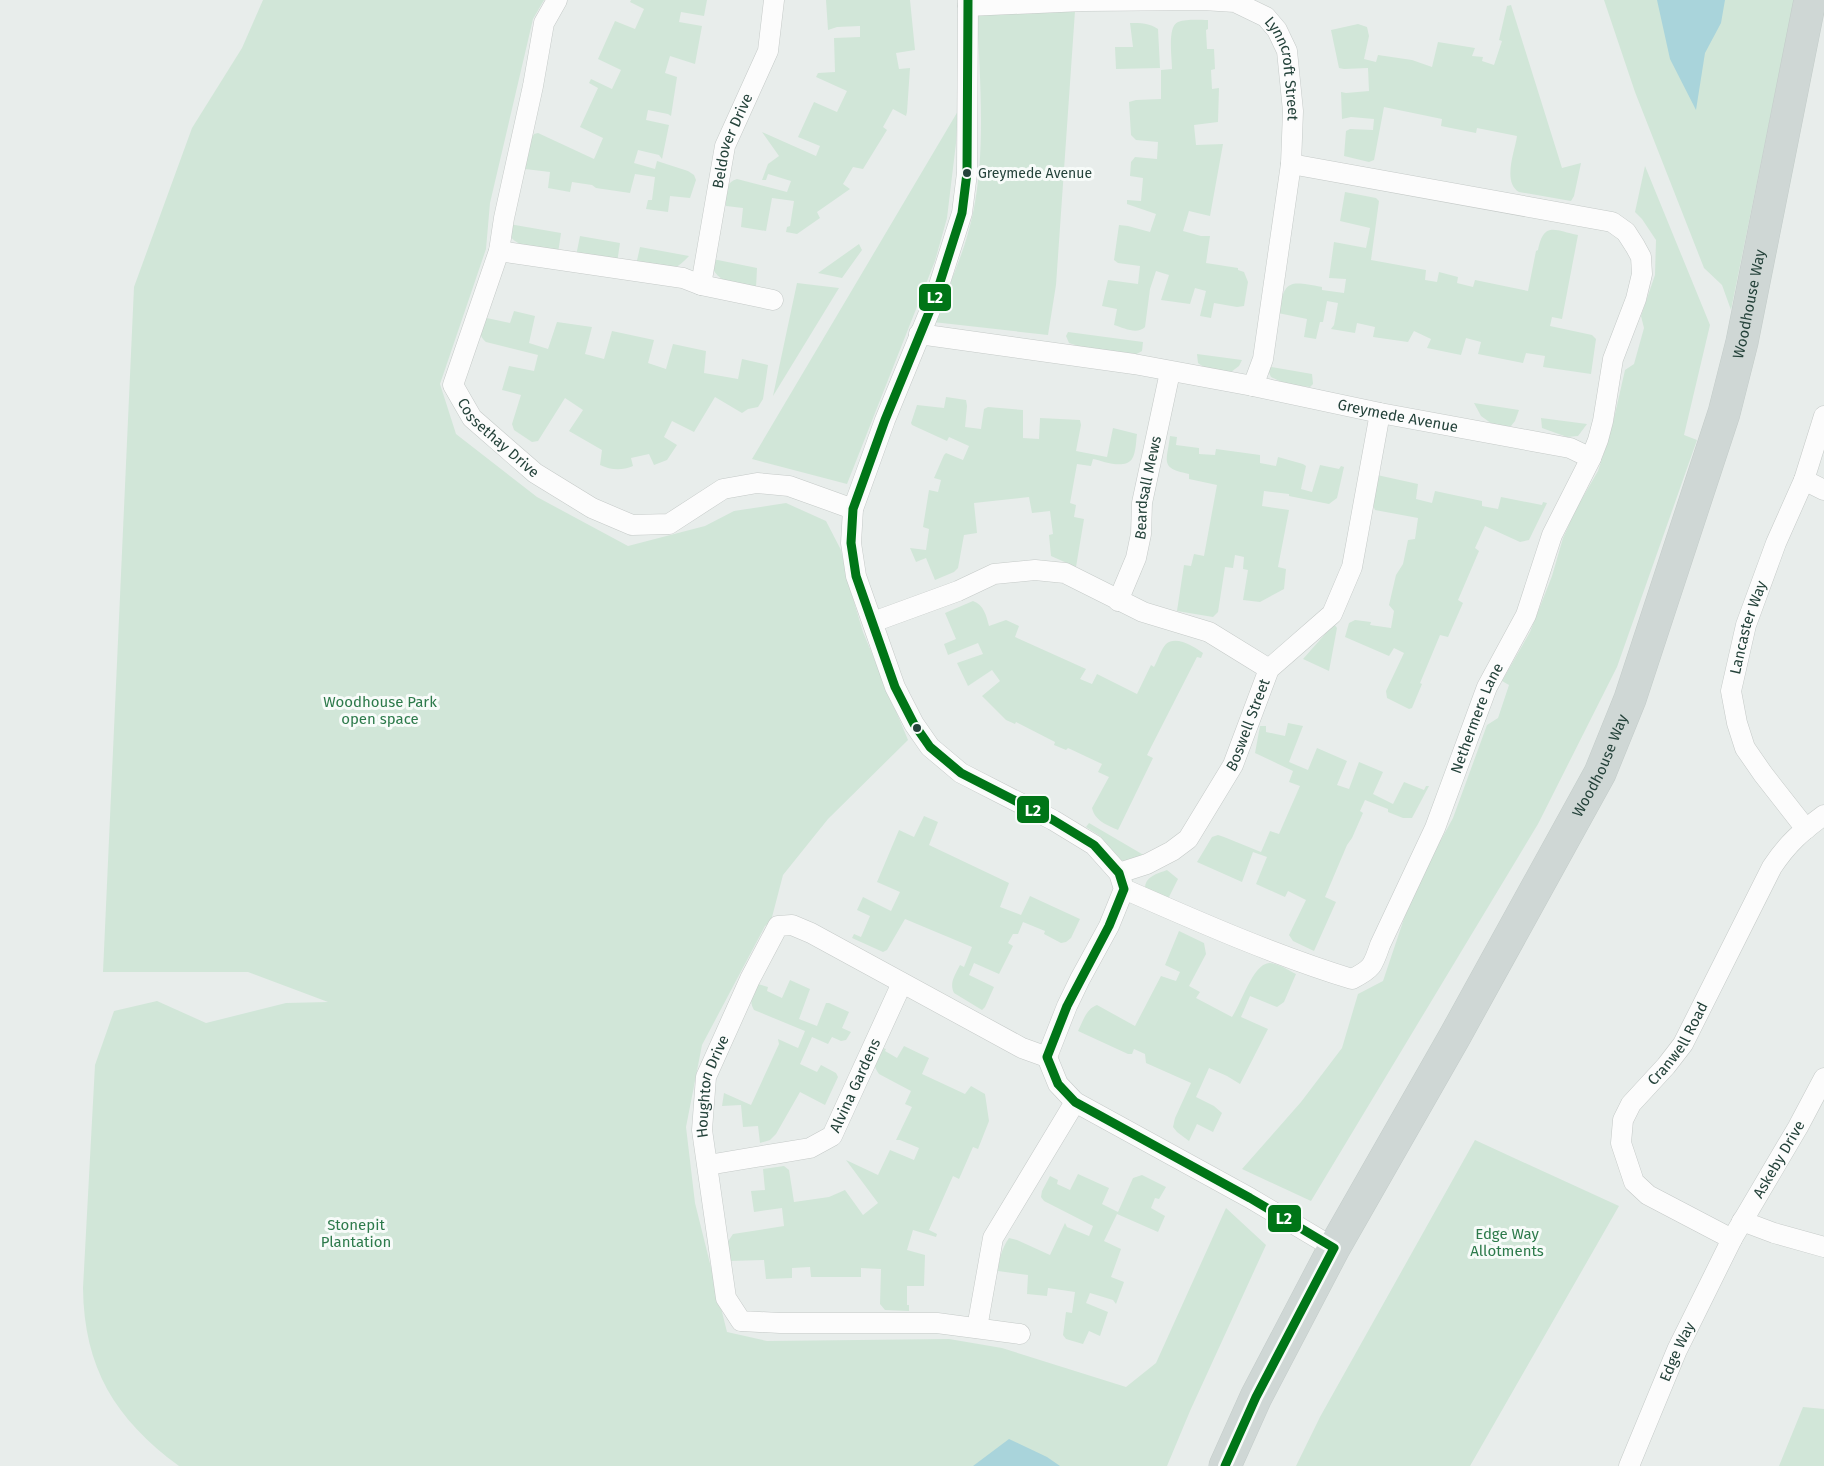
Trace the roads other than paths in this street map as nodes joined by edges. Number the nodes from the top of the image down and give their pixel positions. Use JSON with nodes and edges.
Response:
{"nodes":[{"id":1,"x":557,"y":0,"type":"edge"},
{"id":2,"x":774,"y":0,"type":"edge"},
{"id":3,"x":1203,"y":0,"type":"edge"},
{"id":4,"x":1810,"y":0,"type":"edge"},
{"id":5,"x":968,"y":3,"type":"edge"},
{"id":6,"x":1291,"y":164,"type":"junction"},
{"id":7,"x":499,"y":251,"type":"junction"},
{"id":8,"x":701,"y":285,"type":"junction"},
{"id":9,"x":773,"y":300,"type":"dead end"},
{"id":10,"x":920,"y":334,"type":"junction"},
{"id":11,"x":1170,"y":372,"type":"junction"},
{"id":12,"x":1253,"y":386,"type":"junction"},
{"id":13,"x":1380,"y":414,"type":"junction"},
{"id":14,"x":1824,"y":416,"type":"edge"},
{"id":15,"x":1591,"y":458,"type":"junction"},
{"id":16,"x":1804,"y":480,"type":"junction"},
{"id":17,"x":1824,"y":490,"type":"edge"},
{"id":18,"x":853,"y":509,"type":"junction"},
{"id":19,"x":1118,"y":601,"type":"junction"},
{"id":20,"x":873,"y":622,"type":"junction"},
{"id":21,"x":1269,"y":669,"type":"junction"},
{"id":22,"x":1824,"y":815,"type":"edge"},
{"id":23,"x":1806,"y":829,"type":"junction"},
{"id":24,"x":1121,"y":881,"type":"junction"},
{"id":25,"x":902,"y":983,"type":"junction"},
{"id":26,"x":1047,"y":1057,"type":"junction"},
{"id":27,"x":1824,"y":1078,"type":"edge"},
{"id":28,"x":1075,"y":1102,"type":"junction"},
{"id":29,"x":708,"y":1165,"type":"junction"},
{"id":30,"x":1742,"y":1221,"type":"junction"},
{"id":31,"x":1732,"y":1239,"type":"junction"},
{"id":32,"x":1824,"y":1247,"type":"edge"},
{"id":33,"x":1334,"y":1248,"type":"junction"},
{"id":34,"x":977,"y":1328,"type":"junction"},
{"id":35,"x":1020,"y":1334,"type":"dead end"},
{"id":36,"x":1225,"y":1466,"type":"edge"},
{"id":37,"x":1629,"y":1466,"type":"edge"}],
"edges":[{"from":1,"to":7,"type":"street","name":"Cossethay Drive"},
{"from":2,"to":8,"type":"street","name":"Beldover Drive"},
{"from":3,"to":5,"type":"street","name":"Lynncroft Street"},
{"from":3,"to":6,"type":"street","name":"Lynncroft Street"},
{"from":4,"to":33,"type":"main road","name":"Woodhouse Way"},
{"from":5,"to":10,"type":"street"},
{"from":6,"to":12,"type":"street","name":"Lynncroft Street"},
{"from":6,"to":15,"type":"street","name":"Nethermere Lane"},
{"from":7,"to":8,"type":"street"},
{"from":7,"to":18,"type":"street","name":"Cossethay Drive"},
{"from":8,"to":9,"type":"street"},
{"from":10,"to":11,"type":"street","name":"Greymede Avenue"},
{"from":10,"to":18,"type":"street"},
{"from":11,"to":12,"type":"street","name":"Greymede Avenue"},
{"from":11,"to":19,"type":"street","name":"Beardsall Mews"},
{"from":12,"to":13,"type":"street","name":"Greymede Avenue"},
{"from":13,"to":15,"type":"street","name":"Greymede Avenue"},
{"from":13,"to":21,"type":"street","name":"Boswell Street"},
{"from":14,"to":16,"type":"street","name":"Lancaster Way"},
{"from":15,"to":24,"type":"street","name":"Nethermere Lane"},
{"from":16,"to":17,"type":"street"},
{"from":16,"to":23,"type":"street","name":"Lancaster Way"},
{"from":18,"to":20,"type":"street"},
{"from":19,"to":20,"type":"street"},
{"from":19,"to":21,"type":"street"},
{"from":20,"to":24,"type":"street"},
{"from":21,"to":24,"type":"street","name":"Boswell Street"},
{"from":22,"to":23,"type":"street","name":"Cranwell Road"},
{"from":23,"to":31,"type":"street","name":"Cranwell Road"},
{"from":24,"to":26,"type":"street"},
{"from":25,"to":26,"type":"street","name":"Houghton Drive"},
{"from":25,"to":29,"type":"street","name":"Alvina Gardens"},
{"from":25,"to":29,"type":"street","name":"Houghton Drive"},
{"from":26,"to":28,"type":"street"},
{"from":27,"to":30,"type":"street","name":"Askeby Drive"},
{"from":28,"to":33,"type":"street"},
{"from":28,"to":34,"type":"street"},
{"from":29,"to":34,"type":"street","name":"Houghton Drive"},
{"from":30,"to":31,"type":"street","name":"Askeby Drive"},
{"from":30,"to":32,"type":"street"},
{"from":31,"to":37,"type":"street","name":"Edge Way"},
{"from":33,"to":36,"type":"main road","name":"Woodhouse Way"},
{"from":34,"to":35,"type":"street","name":"Houghton Drive"}]}
